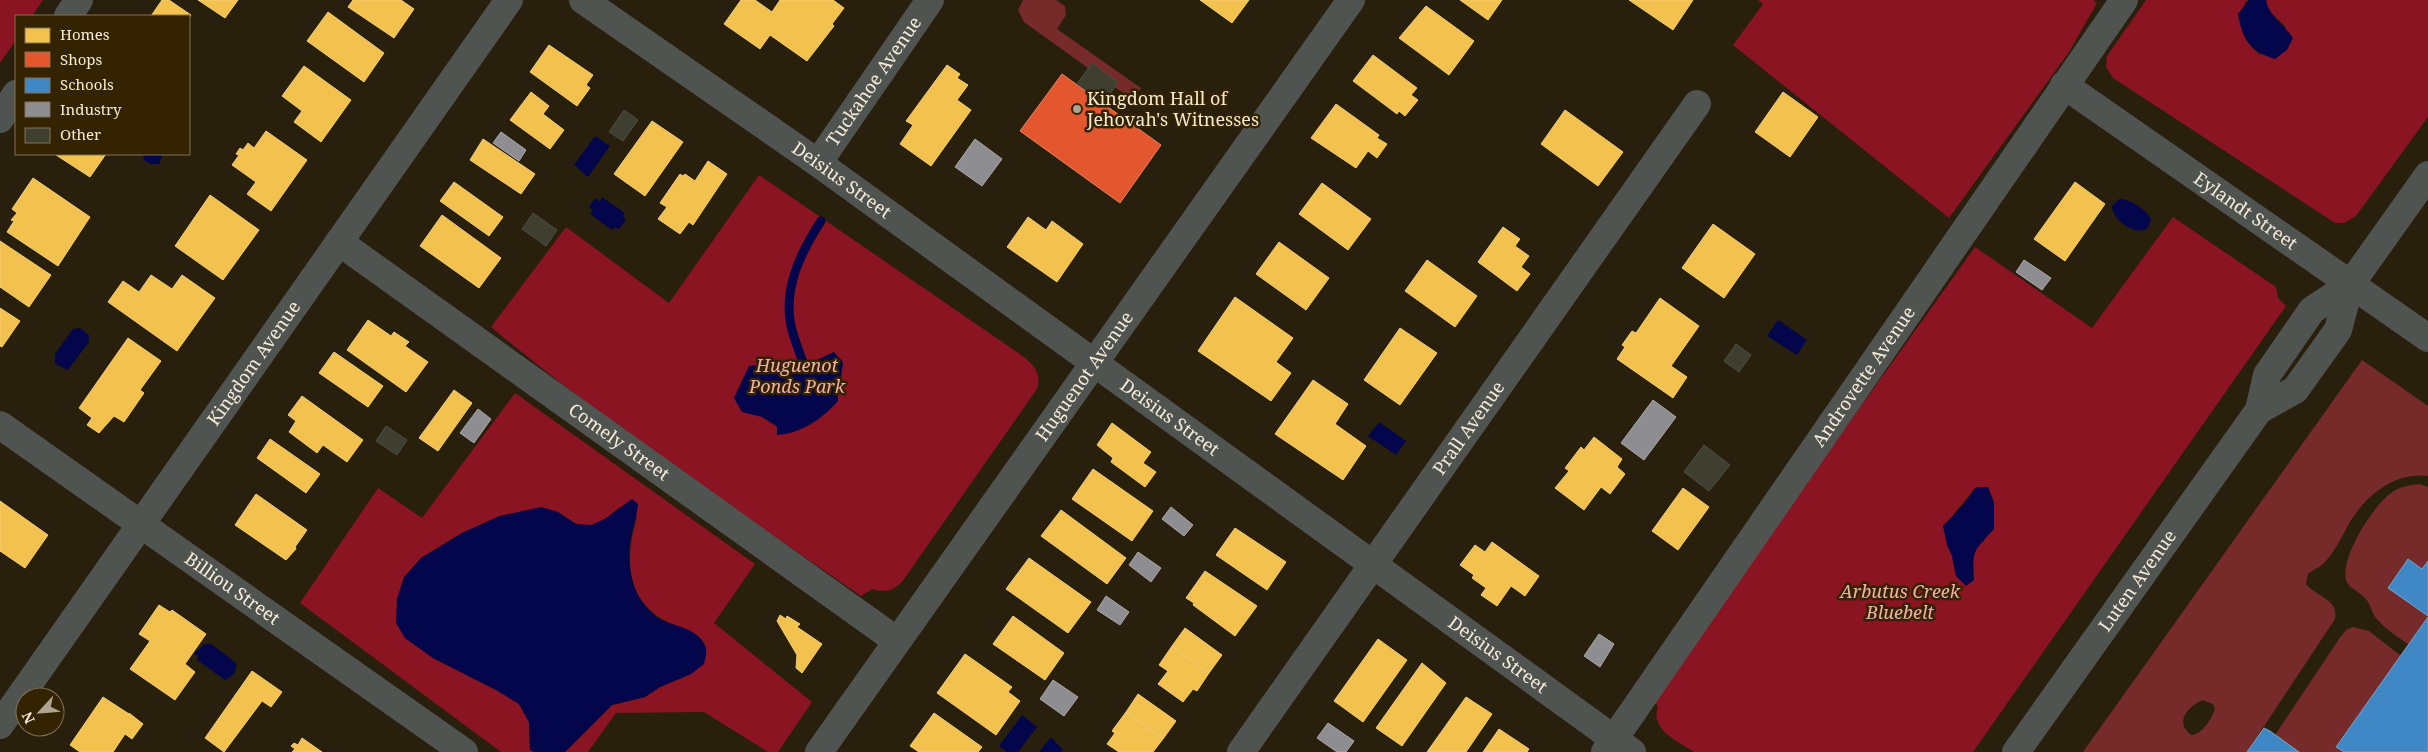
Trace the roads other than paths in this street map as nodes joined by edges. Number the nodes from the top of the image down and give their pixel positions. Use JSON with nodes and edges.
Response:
{"nodes":[{"id":1,"x":79,"y":0,"type":"edge"},
{"id":2,"x":509,"y":0,"type":"edge"},
{"id":3,"x":583,"y":0,"type":"edge"},
{"id":4,"x":930,"y":0,"type":"edge"},
{"id":5,"x":1351,"y":0,"type":"edge"},
{"id":6,"x":2124,"y":0,"type":"edge"},
{"id":7,"x":69,"y":15,"type":"edge"},
{"id":8,"x":2064,"y":85,"type":"junction"},
{"id":9,"x":15,"y":96,"type":"edge"},
{"id":10,"x":1697,"y":104,"type":"dead end"},
{"id":11,"x":0,"y":119,"type":"edge"},
{"id":12,"x":818,"y":163,"type":"junction"},
{"id":13,"x":2428,"y":175,"type":"edge"},
{"id":14,"x":340,"y":242,"type":"junction"},
{"id":15,"x":2350,"y":285,"type":"junction"},
{"id":16,"x":2428,"y":338,"type":"edge"},
{"id":17,"x":1095,"y":364,"type":"junction"},
{"id":18,"x":0,"y":425,"type":"edge"},
{"id":19,"x":140,"y":523,"type":"junction"},
{"id":20,"x":1373,"y":566,"type":"junction"},
{"id":21,"x":897,"y":641,"type":"junction"},
{"id":22,"x":0,"y":725,"type":"edge"},
{"id":23,"x":1617,"y":748,"type":"edge"},
{"id":24,"x":464,"y":752,"type":"edge"},
{"id":25,"x":819,"y":752,"type":"edge"},
{"id":26,"x":1241,"y":752,"type":"edge"},
{"id":27,"x":2016,"y":752,"type":"edge"}],
"edges":[{"from":1,"to":7,"type":"street"},
{"from":2,"to":14,"type":"street","name":"Kingdom Avenue"},
{"from":3,"to":12,"type":"street","name":"Deisius Street"},
{"from":4,"to":12,"type":"street","name":"Tuckahoe Avenue"},
{"from":5,"to":17,"type":"street","name":"Huguenot Avenue"},
{"from":6,"to":8,"type":"street","name":"Androvette Avenue"},
{"from":8,"to":15,"type":"street","name":"Eylandt Street"},
{"from":8,"to":23,"type":"street","name":"Androvette Avenue"},
{"from":9,"to":11,"type":"street"},
{"from":10,"to":20,"type":"street","name":"Prall Avenue"},
{"from":12,"to":17,"type":"street","name":"Deisius Street"},
{"from":13,"to":15,"type":"street","name":"Luten Avenue"},
{"from":14,"to":19,"type":"street","name":"Kingdom Avenue"},
{"from":14,"to":21,"type":"street","name":"Comely Street"},
{"from":15,"to":16,"type":"street","name":"Eylandt Street"},
{"from":15,"to":27,"type":"street","name":"Luten Avenue"},
{"from":17,"to":20,"type":"street","name":"Deisius Street"},
{"from":17,"to":21,"type":"street","name":"Huguenot Avenue"},
{"from":18,"to":19,"type":"street","name":"Billiou Street"},
{"from":19,"to":22,"type":"street","name":"Kingdom Avenue"},
{"from":19,"to":24,"type":"street","name":"Billiou Street"},
{"from":20,"to":23,"type":"street","name":"Deisius Street"},
{"from":20,"to":26,"type":"street","name":"Prall Avenue"},
{"from":21,"to":25,"type":"street","name":"Huguenot Avenue"}]}
